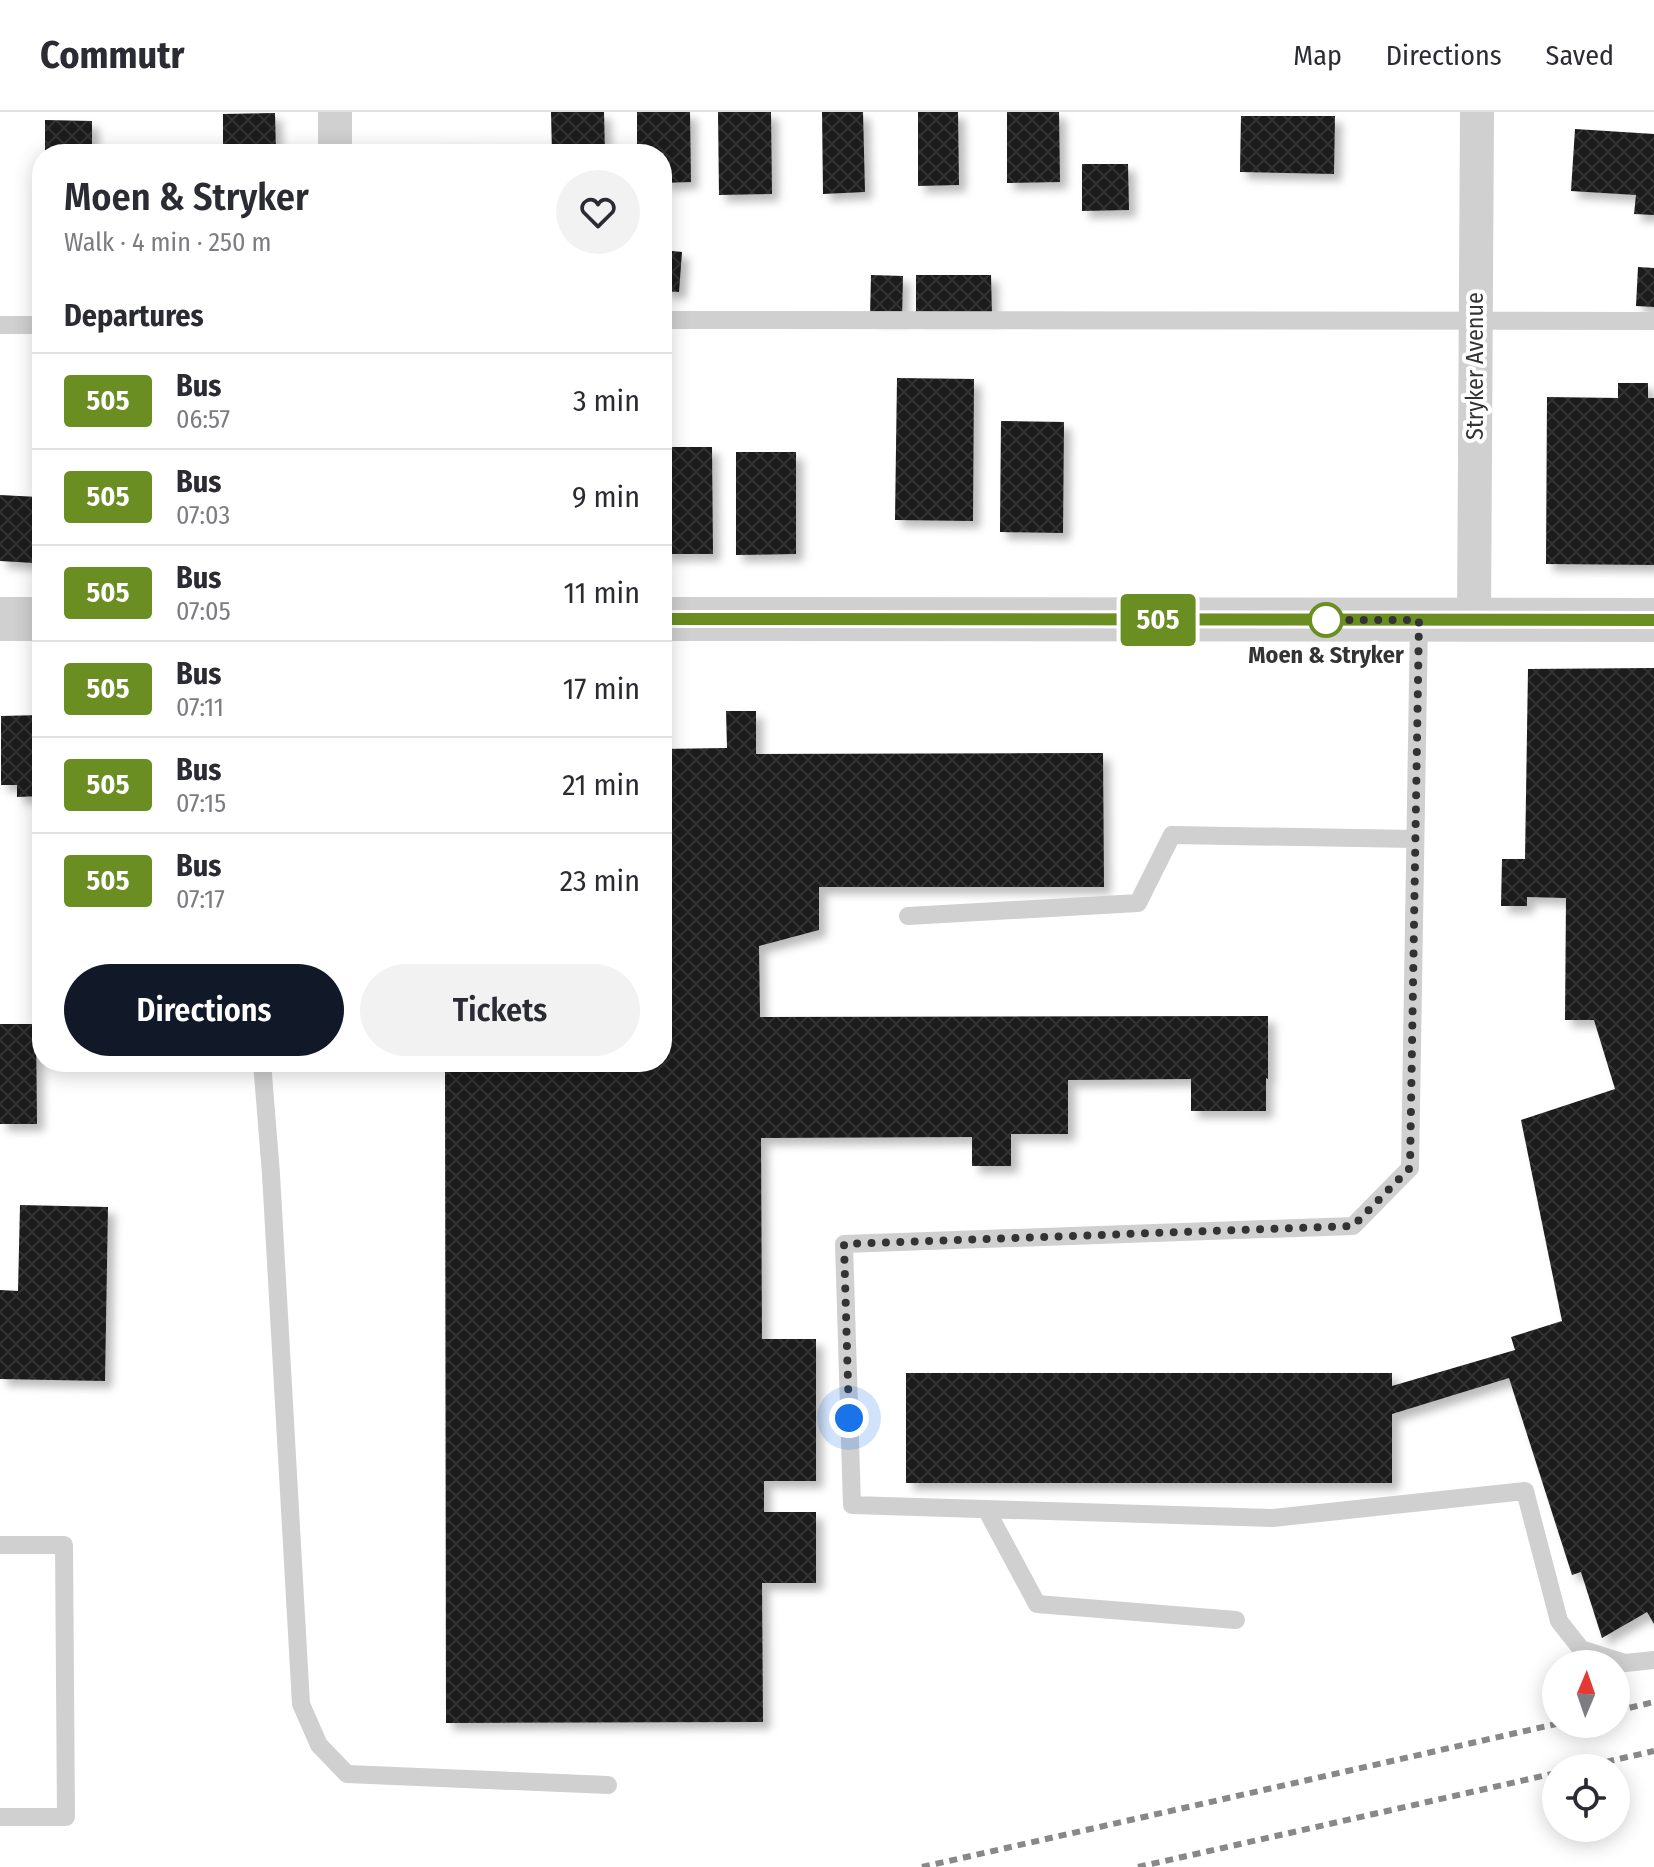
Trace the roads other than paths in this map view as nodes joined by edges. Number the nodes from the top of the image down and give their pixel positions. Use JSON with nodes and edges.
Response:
{"nodes":[{"id":1,"x":335,"y":112,"type":"edge"},
{"id":2,"x":1477,"y":112,"type":"edge"},
{"id":3,"x":335,"y":144,"type":"edge"},
{"id":4,"x":672,"y":320,"type":"edge"},
{"id":5,"x":1476,"y":320,"type":"junction"},
{"id":6,"x":1654,"y":321,"type":"edge"},
{"id":7,"x":0,"y":325,"type":"edge"},
{"id":8,"x":32,"y":325,"type":"edge"},
{"id":9,"x":0,"y":619,"type":"edge"},
{"id":10,"x":32,"y":619,"type":"edge"},
{"id":11,"x":672,"y":619,"type":"edge"},
{"id":12,"x":1419,"y":620,"type":"junction"},
{"id":13,"x":1474,"y":620,"type":"junction"},
{"id":14,"x":1654,"y":620,"type":"edge"},
{"id":15,"x":1415,"y":839,"type":"junction"},
{"id":16,"x":908,"y":916,"type":"dead end"},
{"id":17,"x":263,"y":1072,"type":"edge"},
{"id":18,"x":986,"y":1509,"type":"junction"},
{"id":19,"x":0,"y":1545,"type":"edge"},
{"id":20,"x":1236,"y":1620,"type":"dead end"},
{"id":21,"x":1654,"y":1660,"type":"edge"},
{"id":22,"x":608,"y":1785,"type":"dead end"},
{"id":23,"x":0,"y":1817,"type":"edge"}],
"edges":[{"from":1,"to":3,"type":"street"},
{"from":2,"to":5,"type":"street","name":"Stryker Avenue"},
{"from":4,"to":5,"type":"lane"},
{"from":5,"to":6,"type":"lane"},
{"from":5,"to":13,"type":"street","name":"Stryker Avenue"},
{"from":7,"to":8,"type":"lane"},
{"from":9,"to":10,"type":"street"},
{"from":11,"to":12,"type":"street"},
{"from":12,"to":13,"type":"street"},
{"from":12,"to":15,"type":"lane"},
{"from":13,"to":14,"type":"street"},
{"from":15,"to":16,"type":"lane"},
{"from":15,"to":18,"type":"lane"},
{"from":17,"to":22,"type":"lane"},
{"from":18,"to":20,"type":"lane"},
{"from":18,"to":21,"type":"lane"},
{"from":19,"to":23,"type":"lane"}]}
